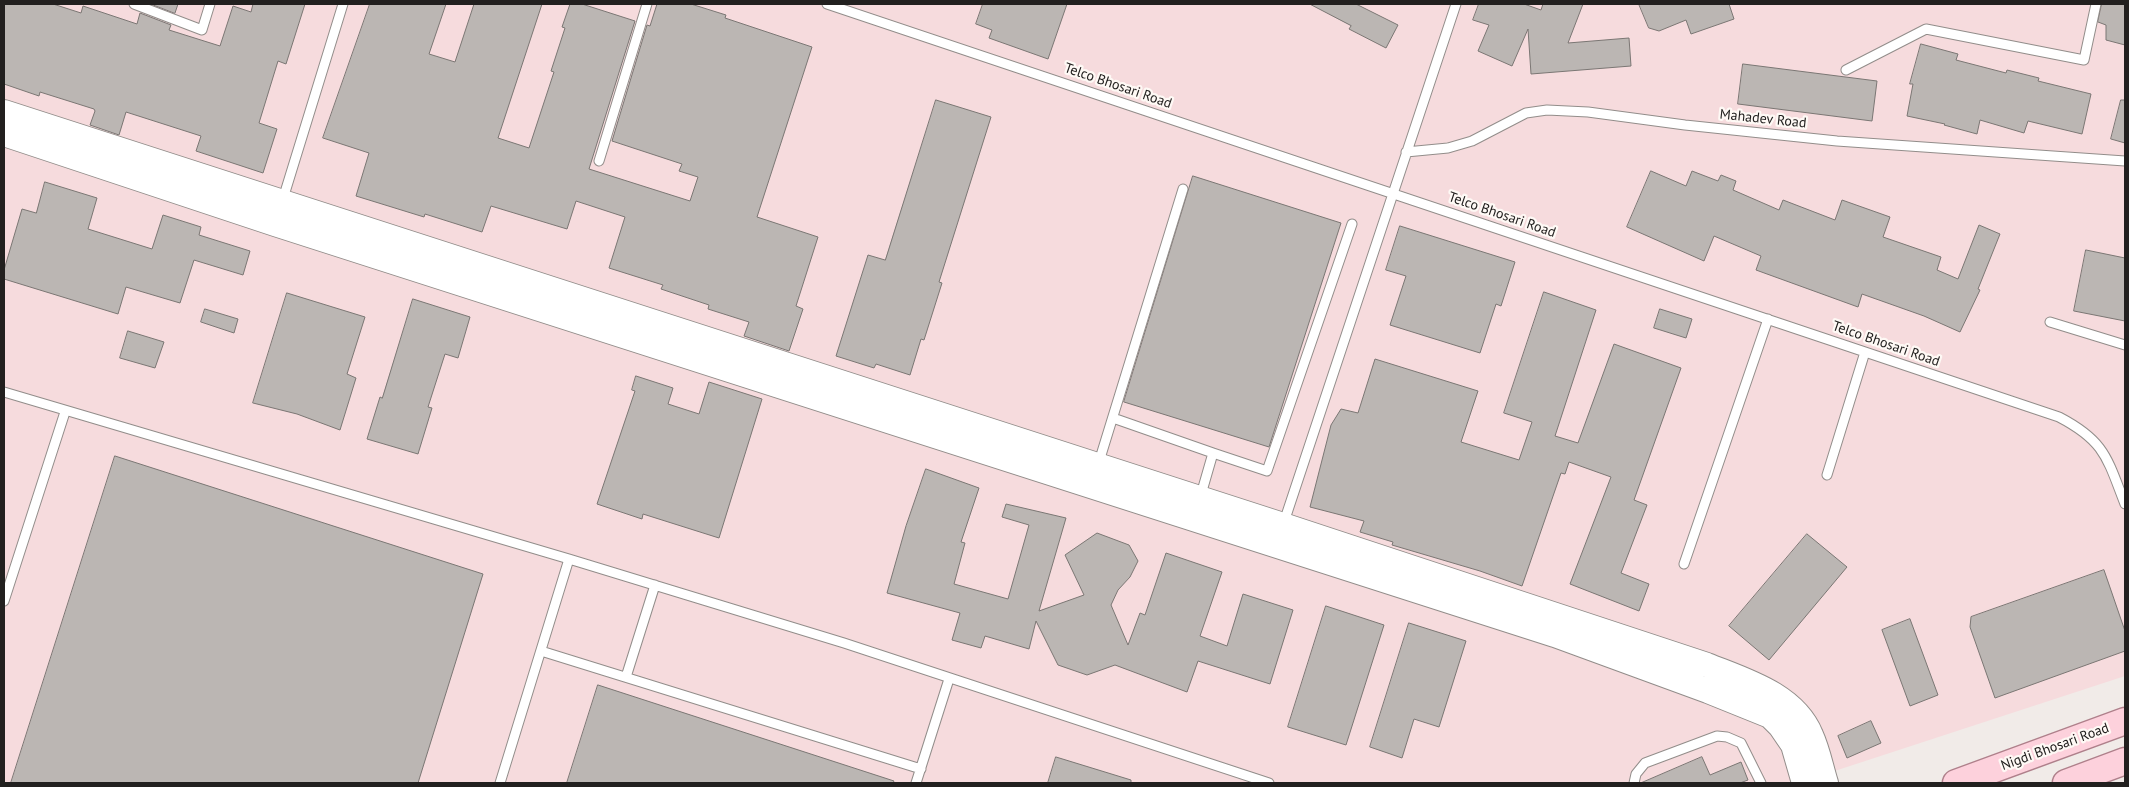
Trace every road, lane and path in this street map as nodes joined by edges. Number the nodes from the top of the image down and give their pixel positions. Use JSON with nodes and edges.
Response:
{"nodes":[{"id":1,"x":134,"y":4,"type":"edge"},
{"id":2,"x":210,"y":4,"type":"edge"},
{"id":3,"x":343,"y":4,"type":"edge"},
{"id":4,"x":648,"y":4,"type":"edge"},
{"id":5,"x":827,"y":4,"type":"edge"},
{"id":6,"x":1456,"y":4,"type":"edge"},
{"id":7,"x":2096,"y":4,"type":"edge"},
{"id":8,"x":1846,"y":70,"type":"dead end"},
{"id":9,"x":4,"y":112,"type":"edge"},
{"id":10,"x":4,"y":134,"type":"edge"},
{"id":11,"x":1406,"y":152,"type":"junction"},
{"id":12,"x":599,"y":161,"type":"dead end"},
{"id":13,"x":2125,"y":161,"type":"edge"},
{"id":14,"x":1183,"y":189,"type":"dead end"},
{"id":15,"x":1393,"y":193,"type":"junction"},
{"id":16,"x":278,"y":213,"type":"junction"},
{"id":17,"x":1352,"y":224,"type":"dead end"},
{"id":18,"x":1768,"y":319,"type":"junction"},
{"id":19,"x":2050,"y":322,"type":"dead end"},
{"id":20,"x":2125,"y":345,"type":"edge"},
{"id":21,"x":1865,"y":352,"type":"junction"},
{"id":22,"x":4,"y":392,"type":"edge"},
{"id":23,"x":65,"y":412,"type":"junction"},
{"id":24,"x":1113,"y":418,"type":"junction"},
{"id":25,"x":1213,"y":453,"type":"junction"},
{"id":26,"x":1098,"y":465,"type":"junction"},
{"id":27,"x":1827,"y":475,"type":"dead end"},
{"id":28,"x":2125,"y":478,"type":"edge"},
{"id":29,"x":2117,"y":483,"type":"junction"},
{"id":30,"x":1200,"y":498,"type":"junction"},
{"id":31,"x":2125,"y":504,"type":"edge"},
{"id":32,"x":1279,"y":536,"type":"junction"},
{"id":33,"x":568,"y":559,"type":"junction"},
{"id":34,"x":1684,"y":564,"type":"dead end"},
{"id":35,"x":655,"y":585,"type":"junction"},
{"id":36,"x":4,"y":601,"type":"edge"},
{"id":37,"x":541,"y":651,"type":"junction"},
{"id":38,"x":626,"y":677,"type":"junction"},
{"id":39,"x":949,"y":679,"type":"junction"},
{"id":40,"x":2125,"y":721,"type":"edge"},
{"id":41,"x":2125,"y":761,"type":"edge"},
{"id":42,"x":921,"y":768,"type":"junction"},
{"id":43,"x":500,"y":783,"type":"edge"},
{"id":44,"x":916,"y":783,"type":"edge"},
{"id":45,"x":1269,"y":783,"type":"edge"},
{"id":46,"x":1634,"y":783,"type":"edge"},
{"id":47,"x":1762,"y":783,"type":"edge"},
{"id":48,"x":1804,"y":783,"type":"edge"},
{"id":49,"x":1826,"y":783,"type":"edge"},
{"id":50,"x":1956,"y":783,"type":"edge"},
{"id":51,"x":2066,"y":783,"type":"edge"}],
"edges":[{"from":1,"to":2,"type":"lane"},
{"from":3,"to":16,"type":"lane"},
{"from":4,"to":12,"type":"lane"},
{"from":5,"to":15,"type":"lane","name":"Telco Bhosari Road"},
{"from":6,"to":11,"type":"lane"},
{"from":7,"to":8,"type":"lane"},
{"from":9,"to":16,"type":"street"},
{"from":10,"to":16,"type":"street"},
{"from":11,"to":13,"type":"lane","name":"Mahadev Road"},
{"from":11,"to":15,"type":"lane"},
{"from":14,"to":24,"type":"lane"},
{"from":15,"to":18,"type":"lane","name":"Telco Bhosari Road"},
{"from":15,"to":32,"type":"lane"},
{"from":16,"to":26,"type":"street"},
{"from":16,"to":32,"type":"street"},
{"from":17,"to":25,"type":"lane"},
{"from":18,"to":21,"type":"lane","name":"Telco Bhosari Road"},
{"from":18,"to":34,"type":"lane"},
{"from":19,"to":20,"type":"lane"},
{"from":21,"to":27,"type":"lane"},
{"from":21,"to":29,"type":"lane","name":"Telco Bhosari Road"},
{"from":22,"to":23,"type":"lane"},
{"from":23,"to":33,"type":"lane"},
{"from":23,"to":36,"type":"lane"},
{"from":24,"to":25,"type":"lane"},
{"from":24,"to":26,"type":"lane"},
{"from":25,"to":30,"type":"lane"},
{"from":26,"to":30,"type":"street"},
{"from":28,"to":29,"type":"lane"},
{"from":29,"to":31,"type":"lane","name":"Telco Bhosari Road"},
{"from":30,"to":32,"type":"street"},
{"from":32,"to":48,"type":"street"},
{"from":32,"to":49,"type":"street"},
{"from":33,"to":35,"type":"lane"},
{"from":33,"to":37,"type":"lane"},
{"from":35,"to":38,"type":"lane"},
{"from":35,"to":39,"type":"lane"},
{"from":37,"to":38,"type":"lane"},
{"from":37,"to":43,"type":"lane"},
{"from":38,"to":42,"type":"lane"},
{"from":39,"to":42,"type":"lane"},
{"from":39,"to":45,"type":"lane"},
{"from":40,"to":50,"type":"main road","name":"Nigdi Bhosari Road"},
{"from":41,"to":51,"type":"main road"},
{"from":42,"to":44,"type":"lane"},
{"from":46,"to":47,"type":"lane"}]}
